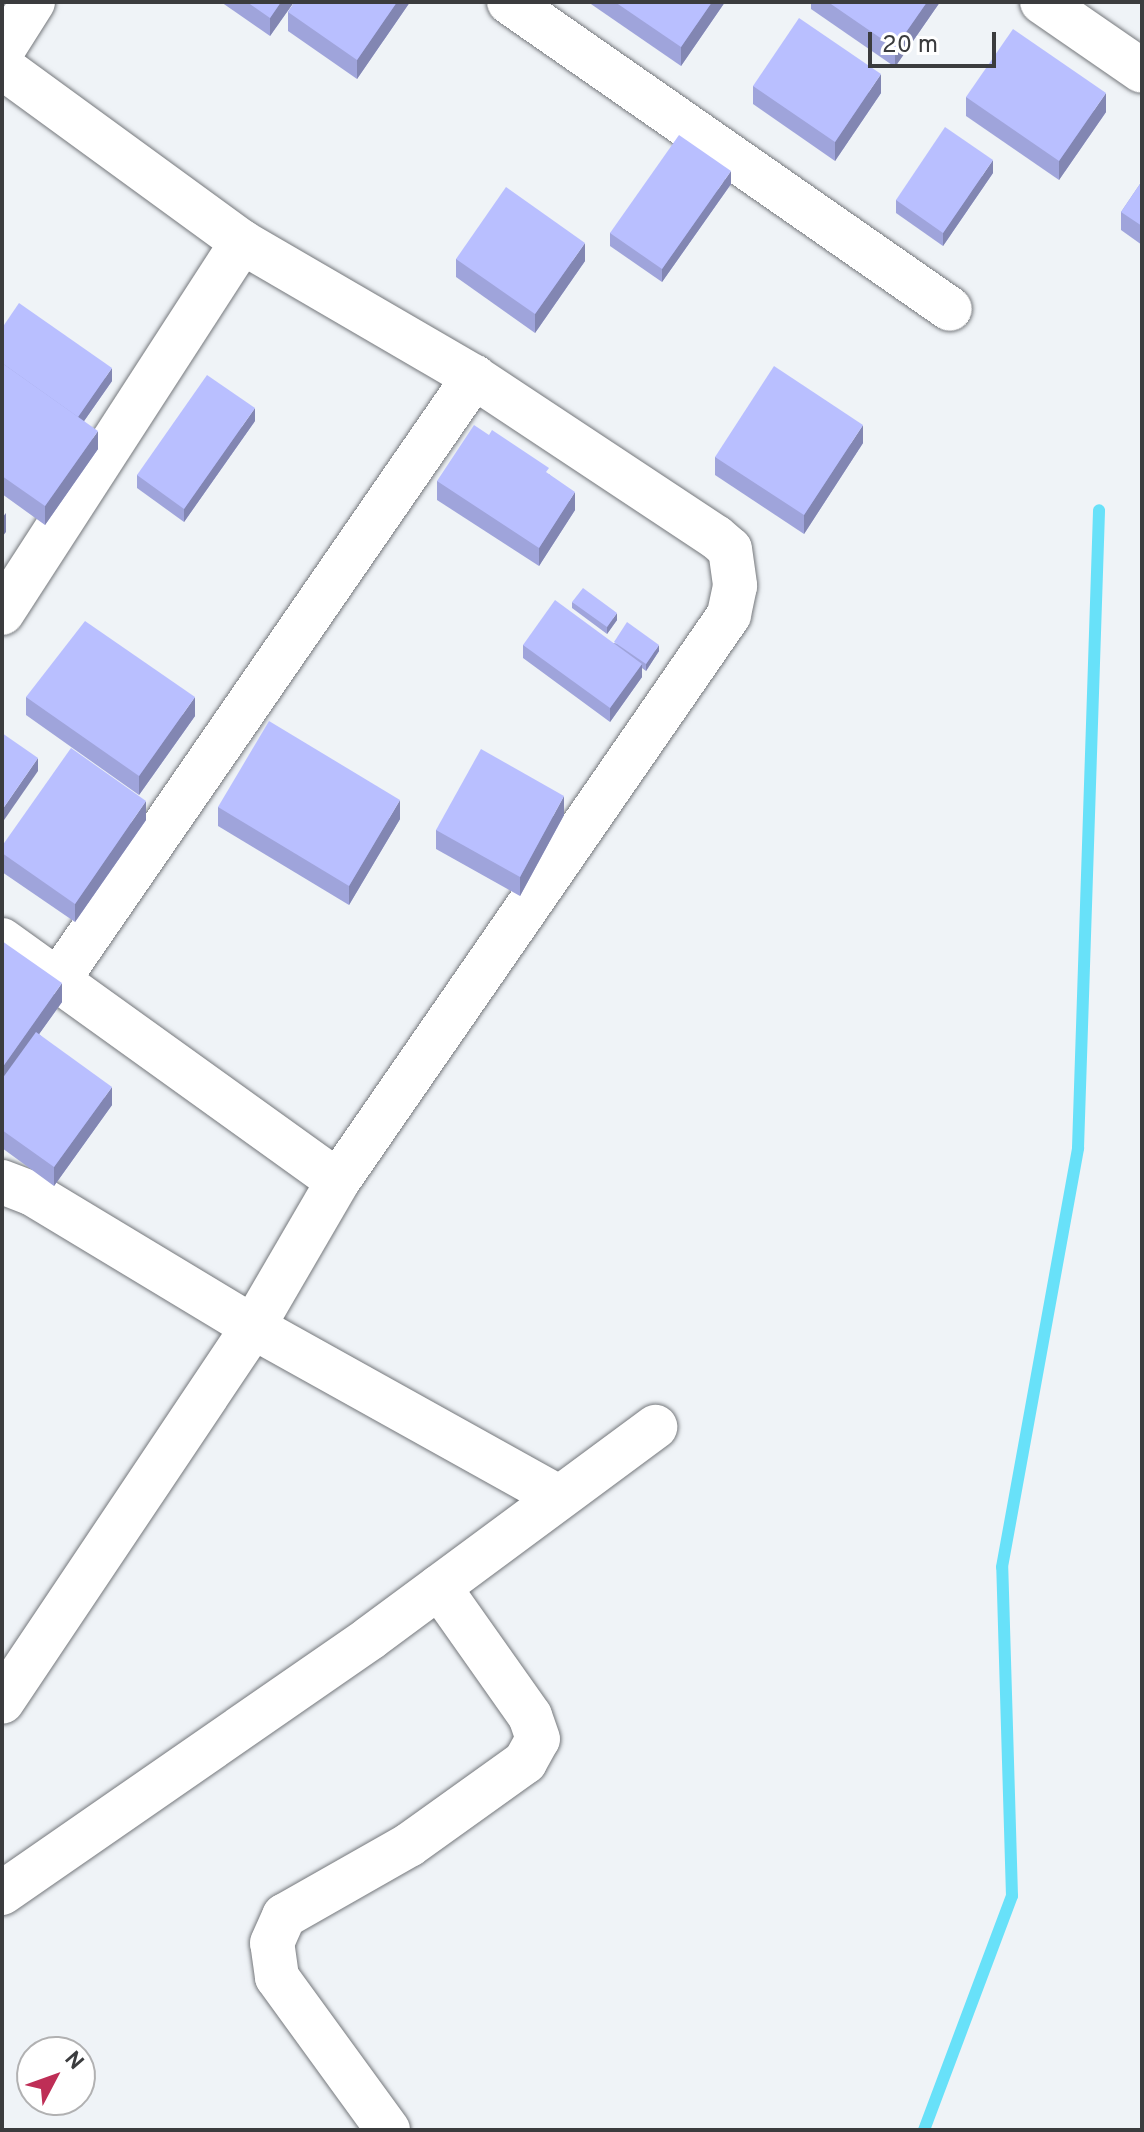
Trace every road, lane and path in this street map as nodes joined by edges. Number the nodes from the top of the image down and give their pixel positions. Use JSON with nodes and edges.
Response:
{"nodes":[{"id":1,"x":33,"y":2,"type":"edge"},
{"id":2,"x":509,"y":2,"type":"edge"},
{"id":3,"x":1042,"y":2,"type":"edge"},
{"id":4,"x":2,"y":51,"type":"edge"},
{"id":5,"x":2,"y":67,"type":"edge"},
{"id":6,"x":1142,"y":71,"type":"edge"},
{"id":7,"x":242,"y":242,"type":"junction"},
{"id":8,"x":950,"y":309,"type":"dead end"},
{"id":9,"x":474,"y":377,"type":"junction"},
{"id":10,"x":2,"y":613,"type":"edge"},
{"id":11,"x":2,"y":940,"type":"edge"},
{"id":12,"x":58,"y":980,"type":"junction"},
{"id":13,"x":338,"y":1181,"type":"junction"},
{"id":14,"x":2,"y":1182,"type":"edge"},
{"id":15,"x":253,"y":1327,"type":"junction"},
{"id":16,"x":655,"y":1427,"type":"dead end"},
{"id":17,"x":558,"y":1497,"type":"junction"},
{"id":18,"x":439,"y":1587,"type":"junction"},
{"id":19,"x":2,"y":1702,"type":"edge"},
{"id":20,"x":2,"y":1893,"type":"edge"},
{"id":21,"x":388,"y":2130,"type":"edge"}],
"edges":[{"from":1,"to":4,"type":"street"},
{"from":2,"to":8,"type":"street"},
{"from":3,"to":6,"type":"street"},
{"from":5,"to":7,"type":"street"},
{"from":7,"to":9,"type":"street"},
{"from":7,"to":10,"type":"street"},
{"from":9,"to":12,"type":"street"},
{"from":9,"to":13,"type":"street"},
{"from":11,"to":12,"type":"street"},
{"from":12,"to":13,"type":"street"},
{"from":13,"to":15,"type":"street"},
{"from":14,"to":15,"type":"street"},
{"from":15,"to":17,"type":"street"},
{"from":15,"to":19,"type":"street"},
{"from":16,"to":17,"type":"street"},
{"from":17,"to":18,"type":"street"},
{"from":18,"to":20,"type":"street"},
{"from":18,"to":21,"type":"street"}]}
